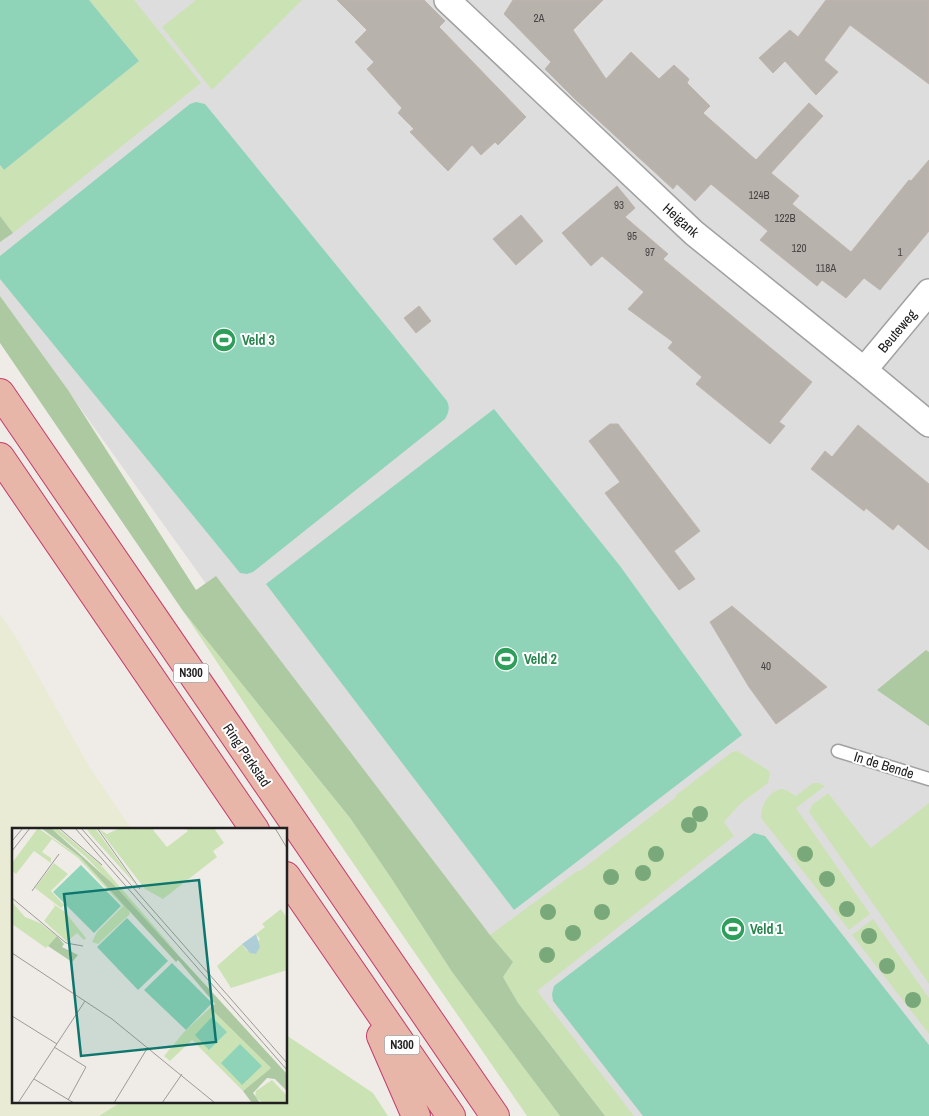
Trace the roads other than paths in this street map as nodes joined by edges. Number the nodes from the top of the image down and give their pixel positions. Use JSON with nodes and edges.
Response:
{"nodes":[{"id":1,"x":462,"y":5,"type":"edge"},
{"id":2,"x":929,"y":292,"type":"edge"},
{"id":3,"x":864,"y":370,"type":"junction"},
{"id":4,"x":0,"y":393,"type":"edge"},
{"id":5,"x":929,"y":424,"type":"edge"},
{"id":6,"x":0,"y":456,"type":"edge"},
{"id":7,"x":838,"y":751,"type":"dead end"},
{"id":8,"x":929,"y":779,"type":"edge"},
{"id":9,"x":254,"y":828,"type":"edge"},
{"id":10,"x":288,"y":879,"type":"edge"},
{"id":11,"x":353,"y":973,"type":"junction"},
{"id":12,"x":475,"y":1088,"type":"junction"},
{"id":13,"x":416,"y":1116,"type":"edge"},
{"id":14,"x":451,"y":1116,"type":"edge"},
{"id":15,"x":495,"y":1116,"type":"edge"},
{"id":16,"x":500,"y":1116,"type":"edge"}],
"edges":[{"from":1,"to":3,"type":"street","name":"Heigank"},
{"from":2,"to":3,"type":"street","name":"Beuteweg"},
{"from":3,"to":5,"type":"street","name":"Heigank"},
{"from":4,"to":12,"type":"highway","name":"Ring Parkstad","number":"N300"},
{"from":6,"to":9,"type":"highway","number":"N300"},
{"from":7,"to":8,"type":"lane","name":"In de Bende"},
{"from":10,"to":11,"type":"highway","number":"N300"},
{"from":11,"to":13,"type":"highway","number":"N300"},
{"from":11,"to":14,"type":"highway","number":"N300"},
{"from":12,"to":15,"type":"highway","name":"Ring Parkstad","number":"N300"},
{"from":12,"to":16,"type":"highway","number":"N300"}]}
